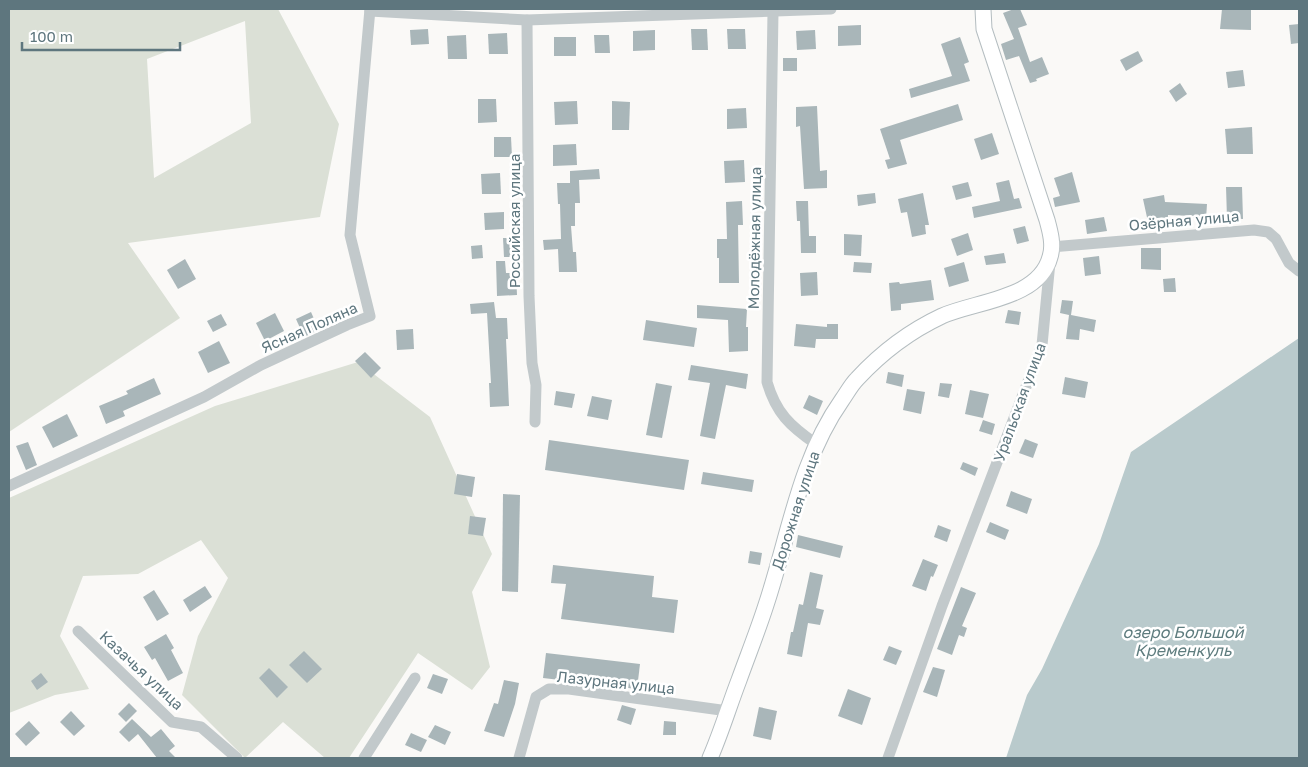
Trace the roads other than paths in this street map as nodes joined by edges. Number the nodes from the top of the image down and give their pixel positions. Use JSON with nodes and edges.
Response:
{"nodes":[{"id":1,"x":831,"y":9,"type":"edge"},
{"id":2,"x":983,"y":9,"type":"edge"},
{"id":3,"x":370,"y":10,"type":"edge"},
{"id":4,"x":773,"y":12,"type":"junction"},
{"id":5,"x":527,"y":20,"type":"junction"},
{"id":6,"x":1051,"y":251,"type":"junction"},
{"id":7,"x":1299,"y":270,"type":"edge"},
{"id":8,"x":535,"y":422,"type":"dead end"},
{"id":9,"x":816,"y":444,"type":"junction"},
{"id":10,"x":9,"y":486,"type":"edge"},
{"id":11,"x":78,"y":632,"type":"dead end"},
{"id":12,"x":415,"y":678,"type":"dead end"},
{"id":13,"x":728,"y":711,"type":"junction"},
{"id":14,"x":237,"y":758,"type":"edge"},
{"id":15,"x":364,"y":758,"type":"edge"},
{"id":16,"x":519,"y":758,"type":"edge"},
{"id":17,"x":710,"y":758,"type":"edge"},
{"id":18,"x":888,"y":758,"type":"edge"}],
"edges":[{"from":1,"to":4,"type":"street"},
{"from":2,"to":6,"type":"street","name":"Уральская улица"},
{"from":3,"to":5,"type":"street"},
{"from":3,"to":10,"type":"street","name":"Ясная Поляна"},
{"from":4,"to":5,"type":"street"},
{"from":4,"to":9,"type":"street","name":"Молодёжная улица"},
{"from":5,"to":8,"type":"street","name":"Российская улица"},
{"from":6,"to":7,"type":"street","name":"Озёрная улица"},
{"from":6,"to":9,"type":"street","name":"Дорожная улица"},
{"from":6,"to":18,"type":"street","name":"Уральская улица"},
{"from":9,"to":13,"type":"street","name":"Дорожная улица"},
{"from":11,"to":14,"type":"street","name":"Казачья улица"},
{"from":12,"to":15,"type":"street"},
{"from":13,"to":16,"type":"street","name":"Лазурная улица"},
{"from":13,"to":17,"type":"street","name":"Дорожная улица"}]}
